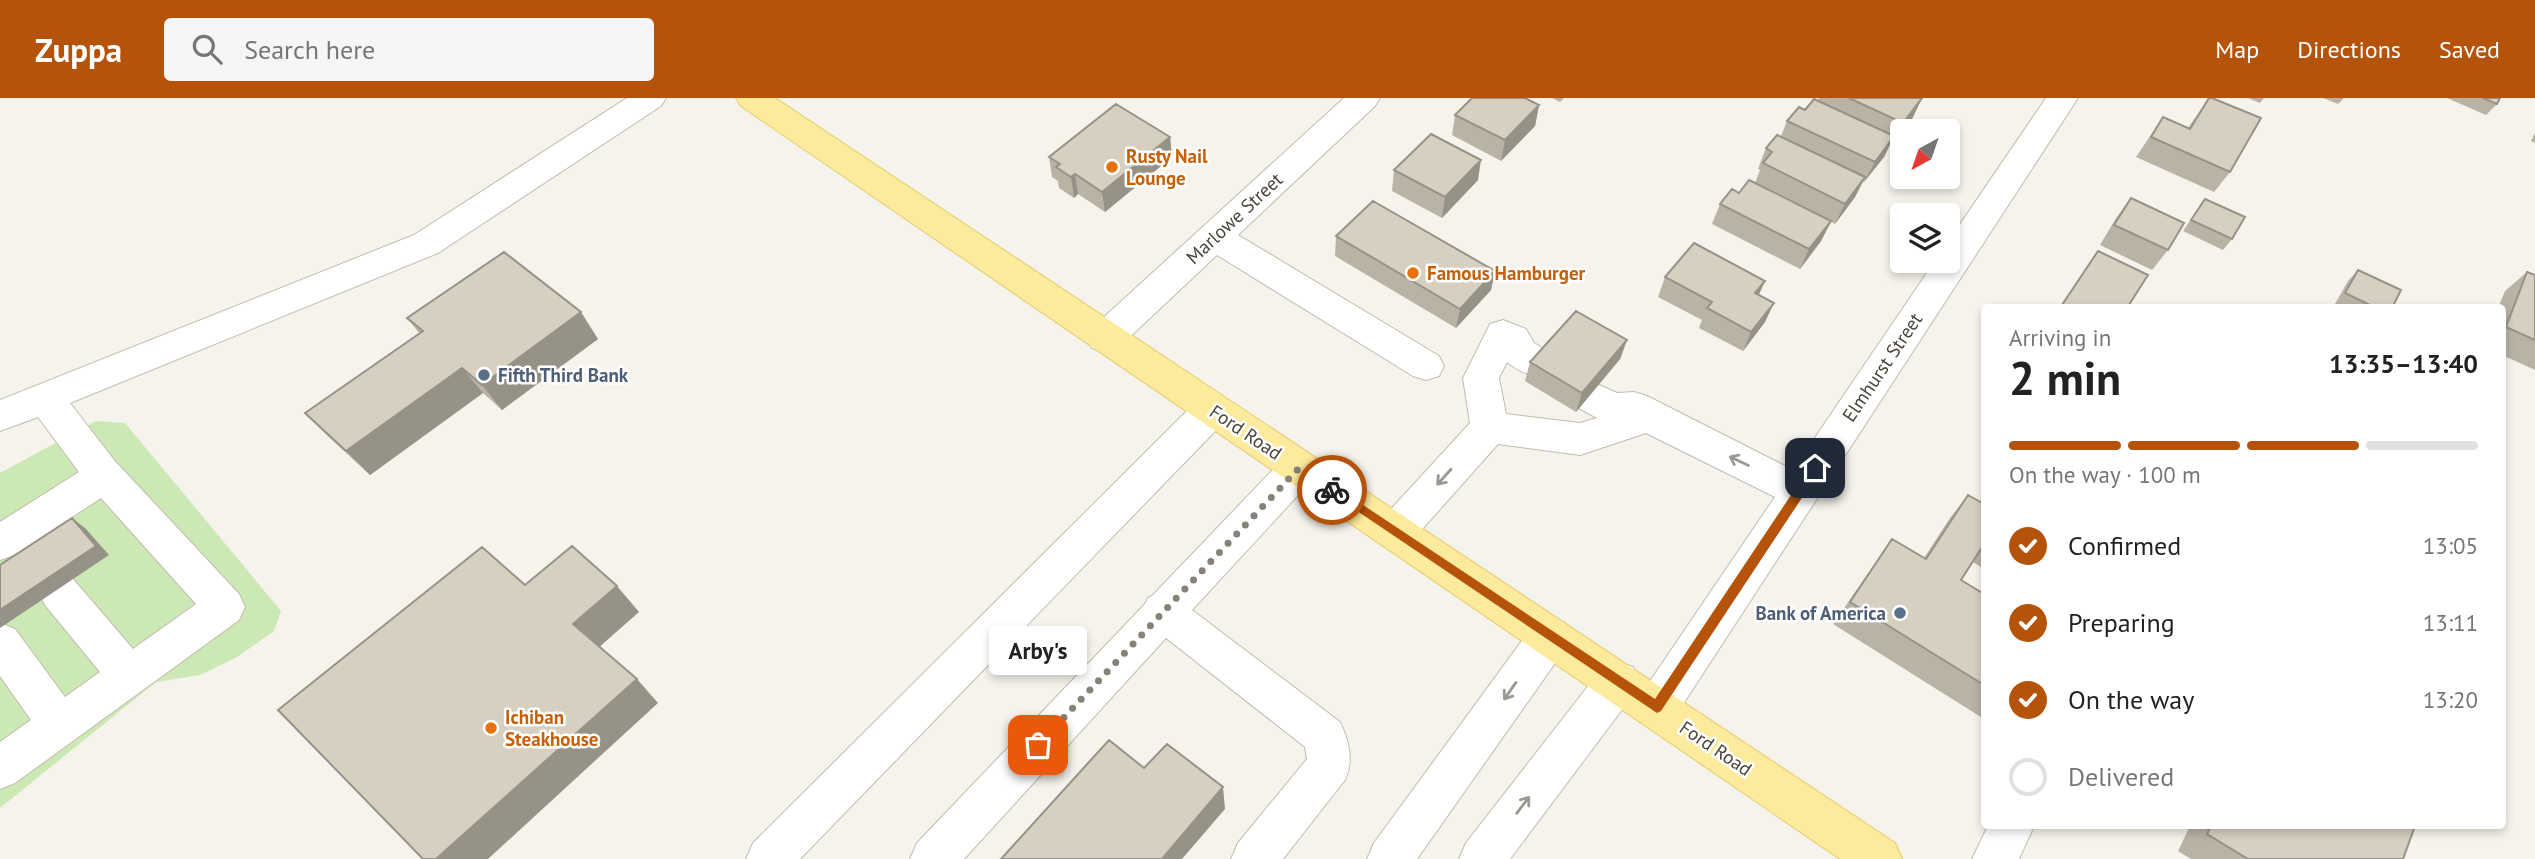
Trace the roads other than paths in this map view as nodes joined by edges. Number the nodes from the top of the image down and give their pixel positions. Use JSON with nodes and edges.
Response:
{"nodes":[{"id":1,"x":650,"y":98,"type":"edge"},
{"id":2,"x":752,"y":98,"type":"edge"},
{"id":3,"x":1364,"y":98,"type":"edge"},
{"id":4,"x":2062,"y":98,"type":"edge"},
{"id":5,"x":1214,"y":237,"type":"junction"},
{"id":6,"x":1105,"y":338,"type":"junction"},
{"id":7,"x":1536,"y":349,"type":"dead end"},
{"id":8,"x":1426,"y":366,"type":"dead end"},
{"id":9,"x":1599,"y":385,"type":"edge"},
{"id":10,"x":45,"y":398,"type":"junction"},
{"id":11,"x":1212,"y":410,"type":"junction"},
{"id":12,"x":1641,"y":412,"type":"junction"},
{"id":13,"x":0,"y":416,"type":"edge"},
{"id":14,"x":1490,"y":426,"type":"junction"},
{"id":15,"x":1299,"y":468,"type":"junction"},
{"id":16,"x":104,"y":476,"type":"junction"},
{"id":17,"x":1800,"y":491,"type":"junction"},
{"id":18,"x":1395,"y":532,"type":"junction"},
{"id":19,"x":27,"y":558,"type":"edge"},
{"id":20,"x":1161,"y":611,"type":"junction"},
{"id":21,"x":1549,"y":636,"type":"junction"},
{"id":22,"x":0,"y":642,"type":"edge"},
{"id":23,"x":130,"y":675,"type":"junction"},
{"id":24,"x":1618,"y":681,"type":"junction"},
{"id":25,"x":1657,"y":707,"type":"junction"},
{"id":26,"x":60,"y":725,"type":"junction"},
{"id":27,"x":0,"y":768,"type":"edge"},
{"id":28,"x":2010,"y":829,"type":"edge"},
{"id":29,"x":769,"y":859,"type":"edge"},
{"id":30,"x":933,"y":859,"type":"edge"},
{"id":31,"x":1254,"y":859,"type":"edge"},
{"id":32,"x":1391,"y":859,"type":"edge"},
{"id":33,"x":1482,"y":859,"type":"edge"},
{"id":34,"x":1879,"y":859,"type":"edge"},
{"id":35,"x":1995,"y":859,"type":"edge"}],
"edges":[{"from":1,"to":10,"type":"street"},
{"from":2,"to":6,"type":"main road","name":"Ford Road"},
{"from":3,"to":5,"type":"street","name":"Marlowe Street"},
{"from":4,"to":17,"type":"street","name":"Elmhurst Street"},
{"from":5,"to":6,"type":"street","name":"Marlowe Street"},
{"from":5,"to":8,"type":"street"},
{"from":6,"to":11,"type":"main road","name":"Ford Road"},
{"from":7,"to":14,"type":"street"},
{"from":9,"to":12,"type":"street"},
{"from":10,"to":13,"type":"street"},
{"from":10,"to":16,"type":"street"},
{"from":11,"to":15,"type":"main road","name":"Ford Road"},
{"from":11,"to":29,"type":"street"},
{"from":12,"to":14,"type":"street"},
{"from":17,"to":12,"type":"street","one_way":true},
{"from":14,"to":18,"type":"street","one_way":true},
{"from":15,"to":18,"type":"main road","name":"Ford Road"},
{"from":15,"to":20,"type":"street"},
{"from":16,"to":19,"type":"street"},
{"from":16,"to":23,"type":"street"},
{"from":17,"to":25,"type":"street","name":"Elmhurst Street"},
{"from":18,"to":21,"type":"main road","name":"Ford Road"},
{"from":19,"to":23,"type":"street"},
{"from":20,"to":30,"type":"street"},
{"from":20,"to":31,"type":"street"},
{"from":21,"to":24,"type":"main road","name":"Ford Road"},
{"from":21,"to":32,"type":"street","one_way":true},
{"from":22,"to":26,"type":"street"},
{"from":23,"to":26,"type":"street"},
{"from":24,"to":25,"type":"main road","name":"Ford Road"},
{"from":33,"to":24,"type":"street","one_way":true},
{"from":25,"to":34,"type":"main road","name":"Ford Road"},
{"from":26,"to":27,"type":"street"},
{"from":28,"to":35,"type":"street"}]}
